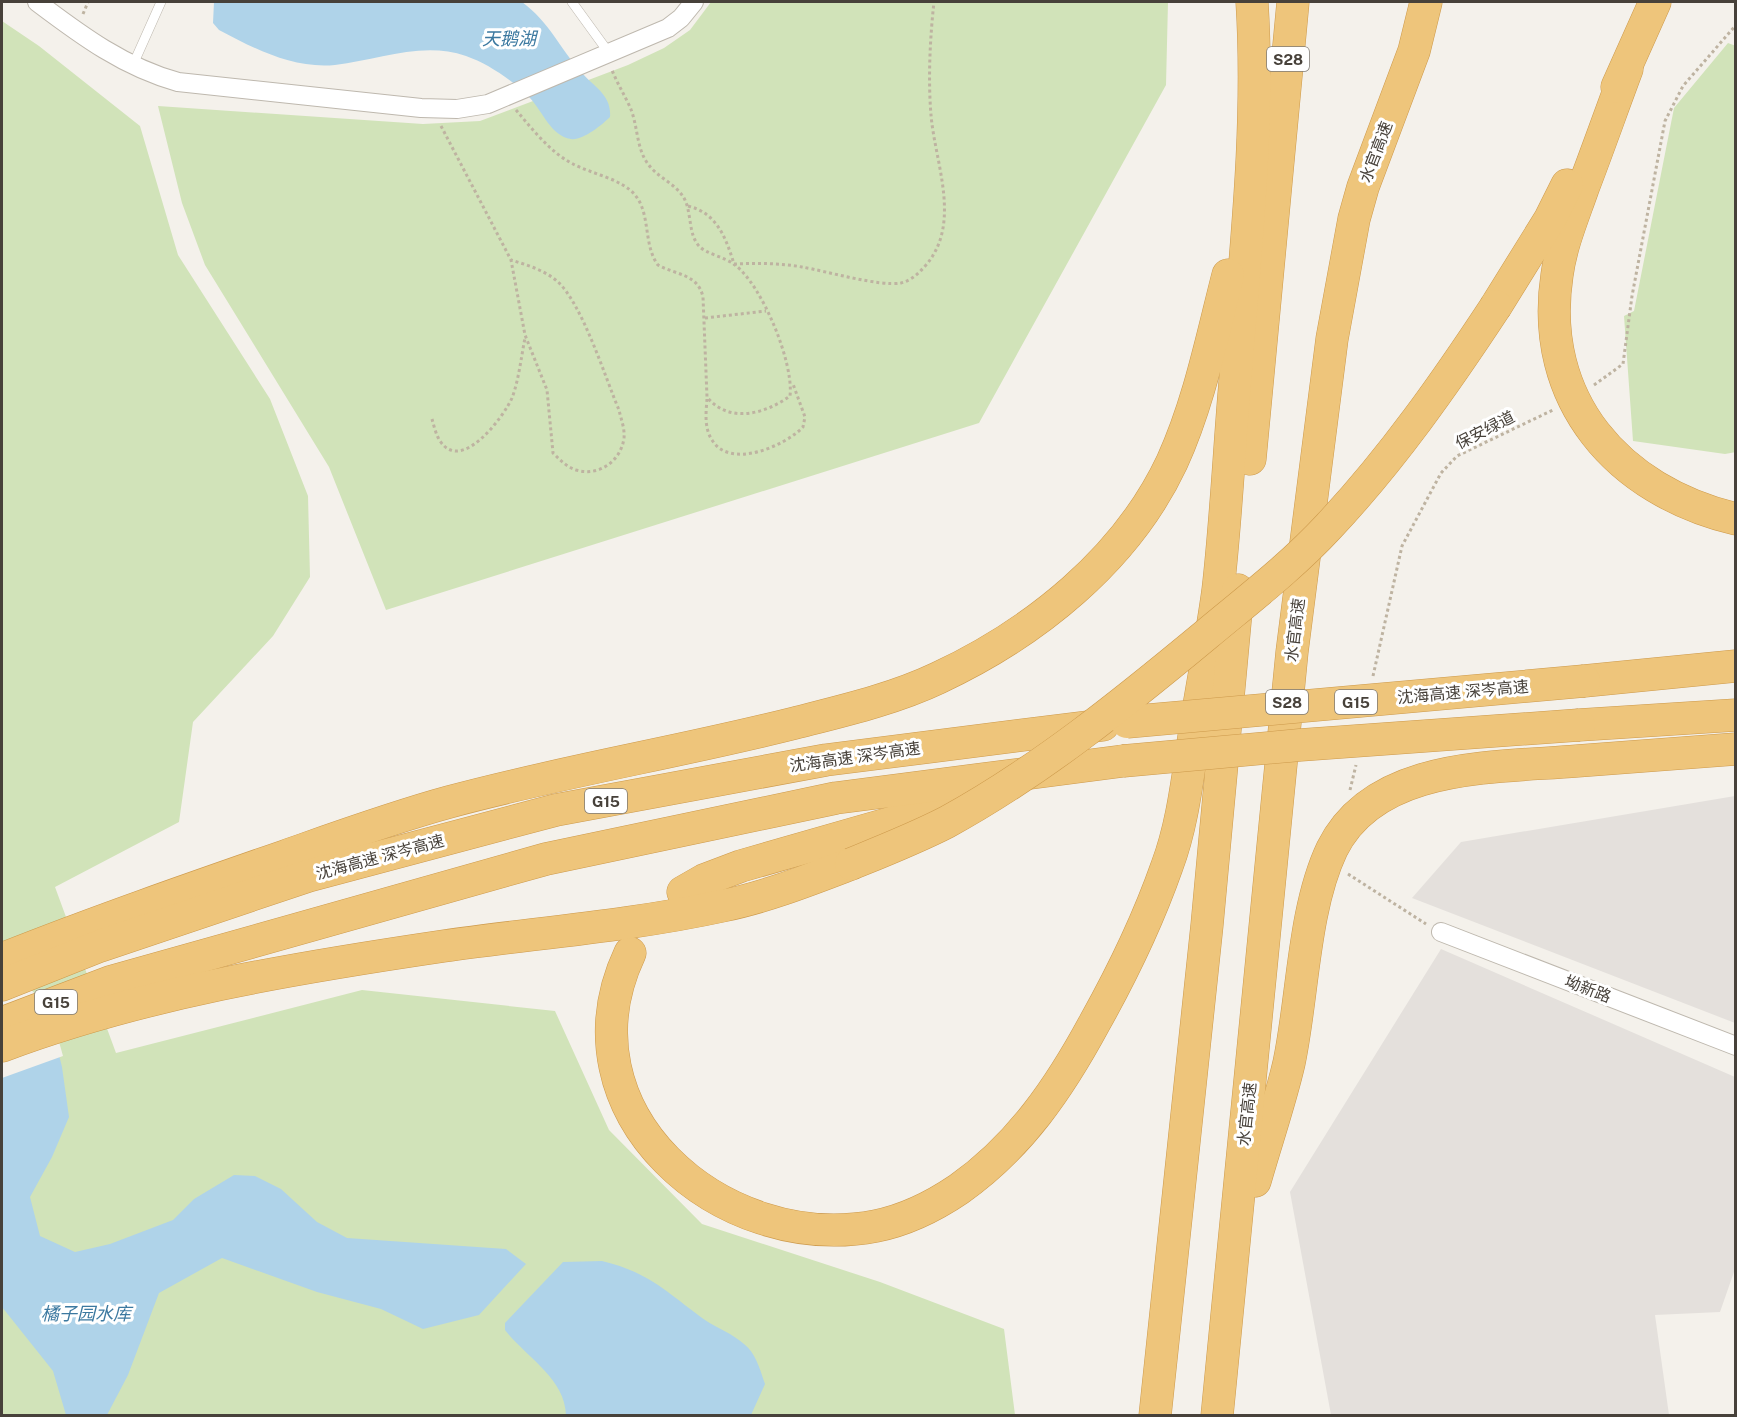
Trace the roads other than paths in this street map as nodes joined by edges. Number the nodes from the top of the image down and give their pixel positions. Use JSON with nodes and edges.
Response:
{"nodes":[{"id":1,"x":37,"y":2,"type":"edge"},
{"id":2,"x":161,"y":2,"type":"edge"},
{"id":3,"x":572,"y":2,"type":"edge"},
{"id":4,"x":694,"y":2,"type":"edge"},
{"id":5,"x":1252,"y":2,"type":"edge"},
{"id":6,"x":1293,"y":2,"type":"edge"},
{"id":7,"x":1426,"y":2,"type":"edge"},
{"id":8,"x":1655,"y":2,"type":"edge"},
{"id":9,"x":609,"y":53,"type":"junction"},
{"id":10,"x":132,"y":67,"type":"junction"},
{"id":11,"x":1627,"y":69,"type":"junction"},
{"id":12,"x":1251,"y":187,"type":"junction"},
{"id":13,"x":1736,"y":519,"type":"edge"},
{"id":14,"x":1736,"y":666,"type":"edge"},
{"id":15,"x":1736,"y":715,"type":"edge"},
{"id":16,"x":1736,"y":749,"type":"edge"},
{"id":17,"x":1114,"y":763,"type":"junction"},
{"id":18,"x":682,"y":892,"type":"dead end"},
{"id":19,"x":1441,"y":932,"type":"road end"},
{"id":20,"x":96,"y":935,"type":"junction"},
{"id":21,"x":630,"y":953,"type":"dead end"},
{"id":22,"x":2,"y":959,"type":"edge"},
{"id":23,"x":2,"y":985,"type":"edge"},
{"id":24,"x":111,"y":996,"type":"junction"},
{"id":25,"x":2,"y":1023,"type":"edge"},
{"id":26,"x":2,"y":1046,"type":"edge"},
{"id":27,"x":1736,"y":1046,"type":"edge"},
{"id":28,"x":1233,"y":1257,"type":"junction"},
{"id":29,"x":1155,"y":1416,"type":"edge"},
{"id":30,"x":1217,"y":1416,"type":"edge"}],
"edges":[{"from":1,"to":10,"type":"street"},
{"from":2,"to":10,"type":"lane"},
{"from":3,"to":9,"type":"lane"},
{"from":4,"to":9,"type":"street"},
{"from":5,"to":12,"type":"highway"},
{"from":6,"to":29,"type":"highway","number":"S28"},
{"from":7,"to":28,"type":"highway","name":"水官高速","number":"S28"},
{"from":8,"to":11,"type":"highway"},
{"from":9,"to":10,"type":"street"},
{"from":11,"to":13,"type":"highway"},
{"from":11,"to":24,"type":"highway","bridge":true},
{"from":12,"to":20,"type":"highway"},
{"from":12,"to":21,"type":"highway"},
{"from":14,"to":20,"type":"highway","name":"沈海高速 深岑高速","number":"G15","bridge":true},
{"from":15,"to":17,"type":"highway","number":"G15","bridge":true},
{"from":16,"to":28,"type":"highway"},
{"from":17,"to":18,"type":"highway"},
{"from":17,"to":24,"type":"highway","number":"G15"},
{"from":19,"to":27,"type":"street","name":"坳新路"},
{"from":20,"to":22,"type":"highway"},
{"from":20,"to":23,"type":"highway","name":"沈海高速 深岑高速","number":"G15"},
{"from":24,"to":25,"type":"highway","number":"G15"},
{"from":24,"to":26,"type":"highway"},
{"from":28,"to":30,"type":"highway","name":"水官高速","number":"S28"}]}
